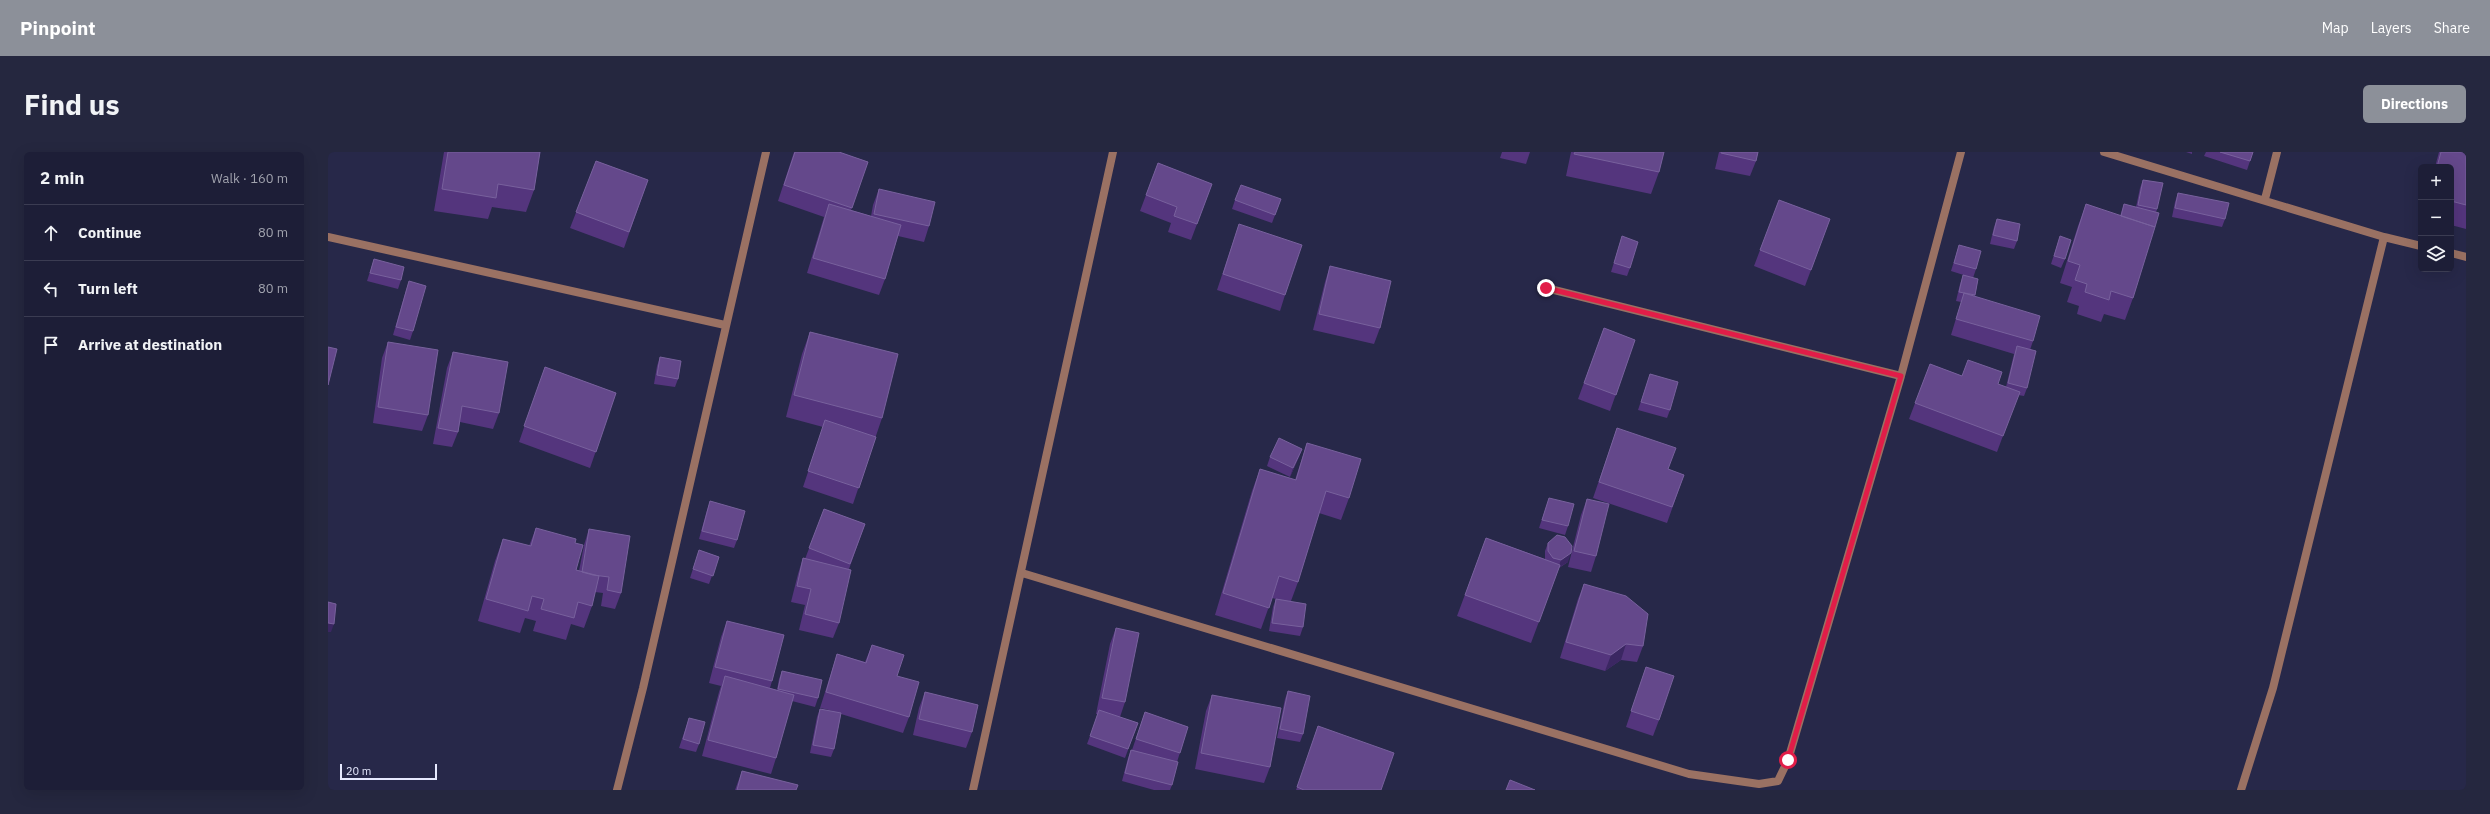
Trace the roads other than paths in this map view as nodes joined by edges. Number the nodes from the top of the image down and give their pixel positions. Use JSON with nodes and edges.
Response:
{"nodes":[{"id":1,"x":766,"y":152,"type":"edge"},
{"id":2,"x":1113,"y":152,"type":"edge"},
{"id":3,"x":1962,"y":152,"type":"edge"},
{"id":4,"x":2104,"y":152,"type":"edge"},
{"id":5,"x":2277,"y":152,"type":"edge"},
{"id":6,"x":2265,"y":199,"type":"junction"},
{"id":7,"x":328,"y":237,"type":"edge"},
{"id":8,"x":2384,"y":237,"type":"junction"},
{"id":9,"x":2418,"y":245,"type":"edge"},
{"id":10,"x":2454,"y":254,"type":"edge"},
{"id":11,"x":2466,"y":257,"type":"edge"},
{"id":12,"x":1546,"y":288,"type":"dead end"},
{"id":13,"x":725,"y":324,"type":"junction"},
{"id":14,"x":1901,"y":376,"type":"junction"},
{"id":15,"x":1022,"y":573,"type":"junction"},
{"id":16,"x":617,"y":790,"type":"edge"},
{"id":17,"x":973,"y":790,"type":"edge"},
{"id":18,"x":2240,"y":790,"type":"edge"}],
"edges":[{"from":1,"to":13,"type":"street"},
{"from":2,"to":15,"type":"street"},
{"from":3,"to":14,"type":"street"},
{"from":4,"to":6,"type":"street"},
{"from":5,"to":6,"type":"street"},
{"from":6,"to":8,"type":"street"},
{"from":7,"to":13,"type":"street"},
{"from":8,"to":9,"type":"street"},
{"from":8,"to":18,"type":"street"},
{"from":10,"to":11,"type":"street"},
{"from":12,"to":14,"type":"street"},
{"from":13,"to":16,"type":"street"},
{"from":14,"to":15,"type":"street"},
{"from":15,"to":17,"type":"street"}]}
